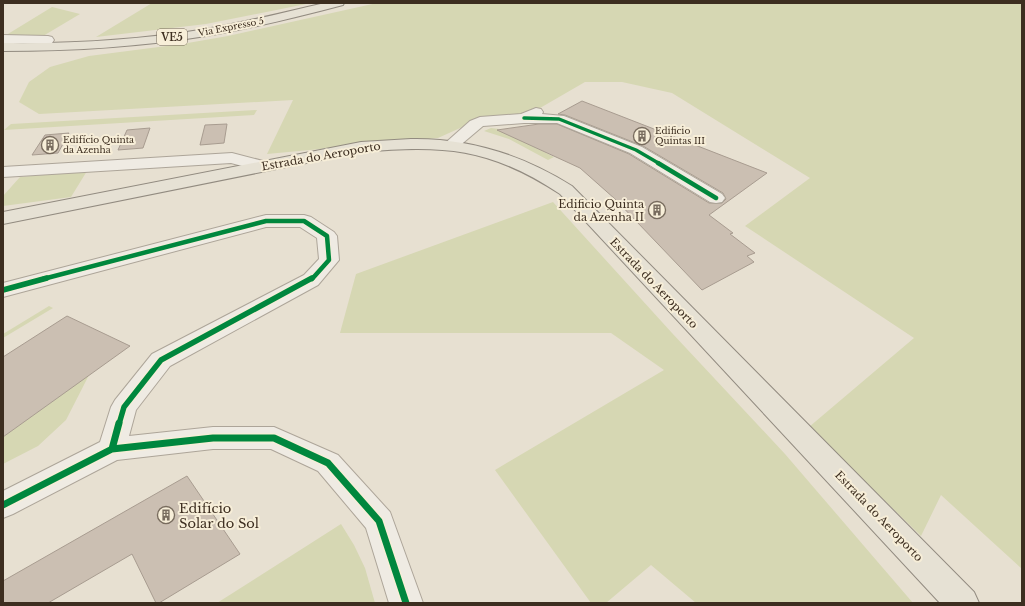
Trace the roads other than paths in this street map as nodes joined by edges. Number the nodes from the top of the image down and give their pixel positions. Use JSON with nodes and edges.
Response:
{"nodes":[{"id":1,"x":339,"y":3,"type":"edge"},
{"id":2,"x":3,"y":39,"type":"edge"},
{"id":3,"x":48,"y":40,"type":"dead end"},
{"id":4,"x":3,"y":47,"type":"edge"},
{"id":5,"x":551,"y":106,"type":"dead end"},
{"id":6,"x":524,"y":118,"type":"junction"},
{"id":7,"x":451,"y":145,"type":"junction"},
{"id":8,"x":261,"y":166,"type":"junction"},
{"id":9,"x":3,"y":172,"type":"edge"},
{"id":10,"x":716,"y":198,"type":"dead end"},
{"id":11,"x":3,"y":218,"type":"edge"},
{"id":12,"x":3,"y":290,"type":"edge"},
{"id":13,"x":112,"y":449,"type":"junction"},
{"id":14,"x":3,"y":505,"type":"edge"},
{"id":15,"x":406,"y":603,"type":"edge"},
{"id":16,"x":962,"y":603,"type":"edge"}],
"edges":[{"from":1,"to":4,"type":"main road","name":"Via Expresso 5","number":"VE5"},
{"from":2,"to":3,"type":"street"},
{"from":5,"to":6,"type":"street"},
{"from":6,"to":7,"type":"street"},
{"from":6,"to":10,"type":"street"},
{"from":7,"to":8,"type":"main road","name":"Estrada do Aeroporto"},
{"from":7,"to":16,"type":"main road","name":"Estrada do Aeroporto"},
{"from":8,"to":9,"type":"street"},
{"from":8,"to":11,"type":"main road","name":"Estrada do Aeroporto"},
{"from":12,"to":13,"type":"street"},
{"from":13,"to":14,"type":"street"},
{"from":13,"to":15,"type":"street"}]}
